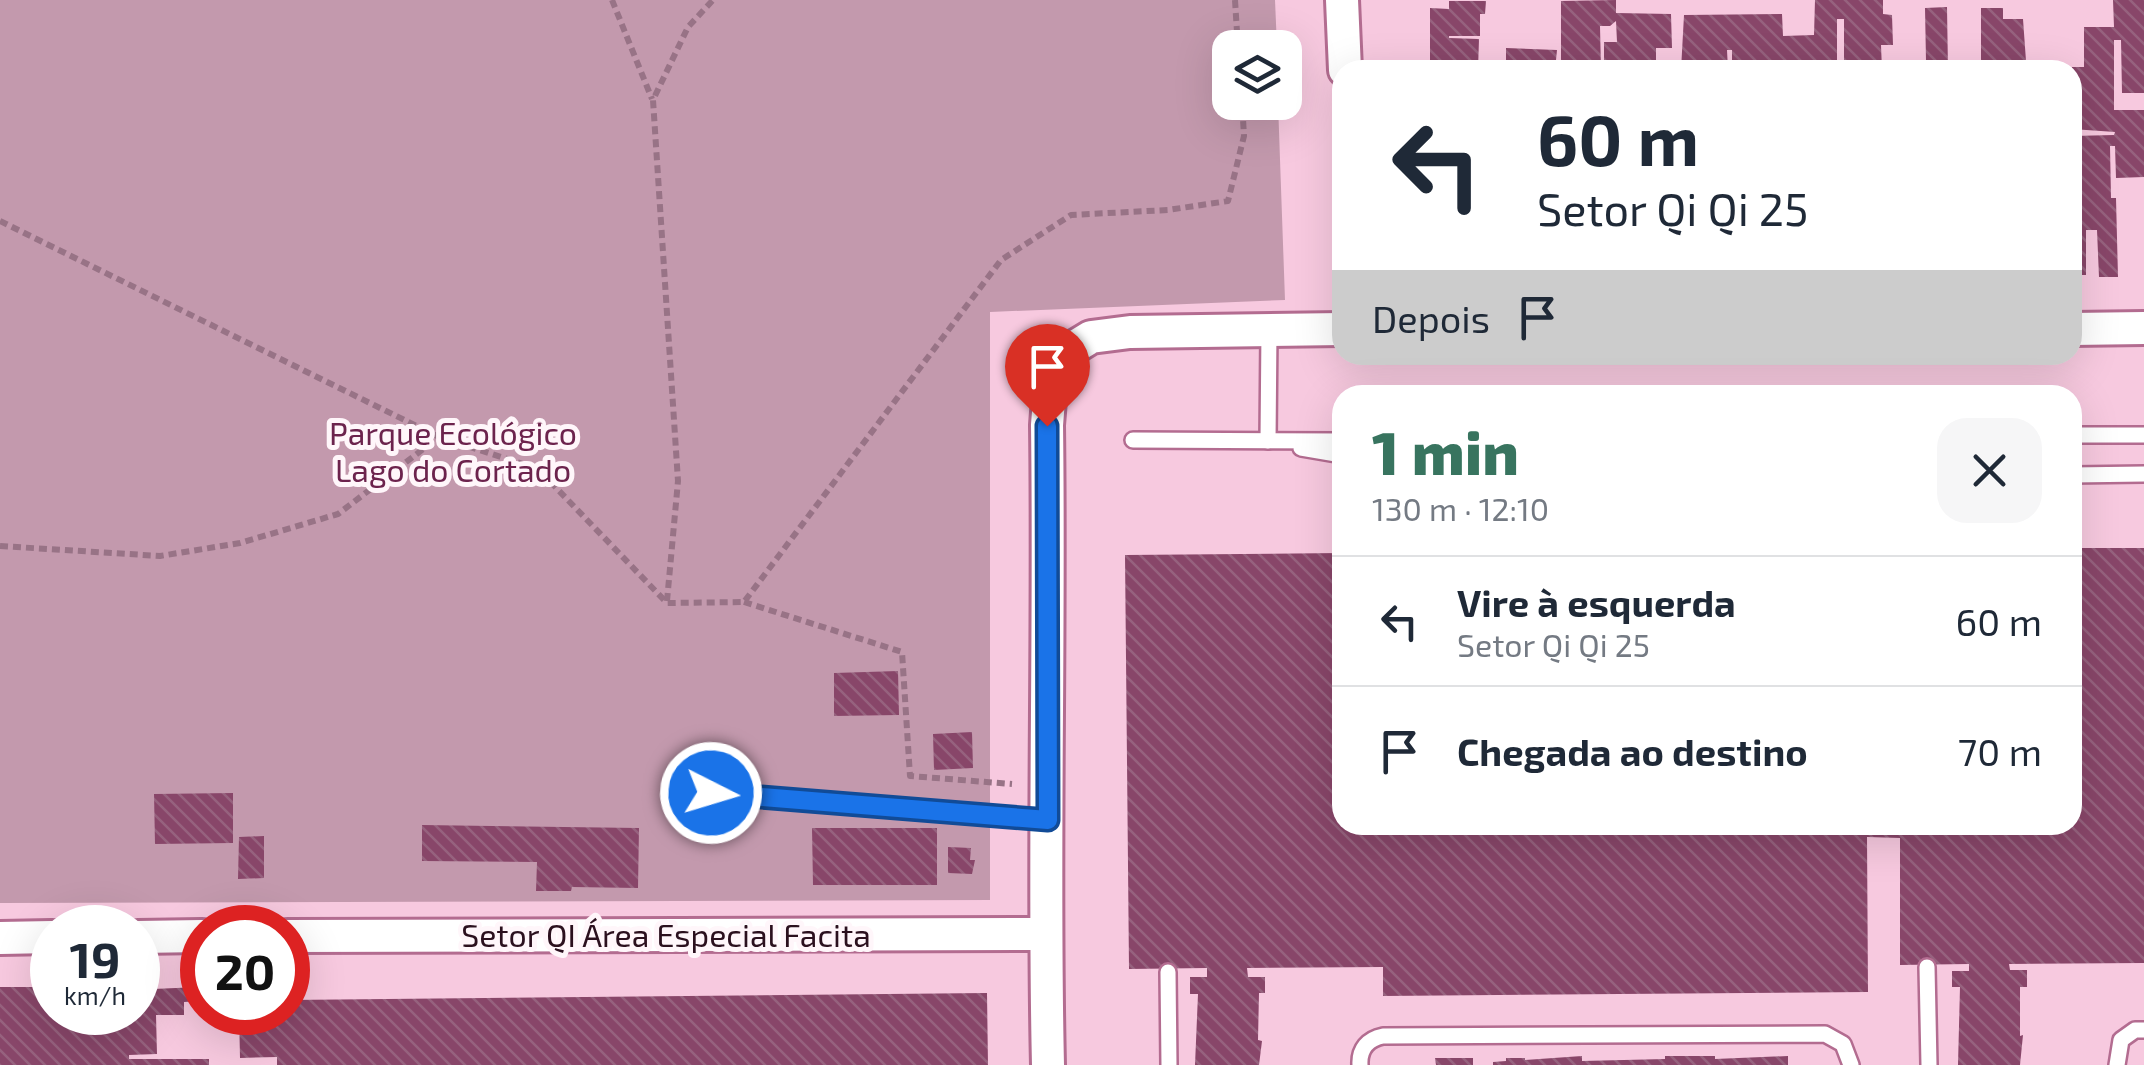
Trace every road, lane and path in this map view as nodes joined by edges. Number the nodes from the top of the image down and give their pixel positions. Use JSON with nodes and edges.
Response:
{"nodes":[{"id":1,"x":612,"y":0,"type":"edge"},
{"id":2,"x":713,"y":0,"type":"edge"},
{"id":3,"x":1235,"y":0,"type":"edge"},
{"id":4,"x":1342,"y":0,"type":"edge"},
{"id":5,"x":1237,"y":30,"type":"edge"},
{"id":6,"x":1345,"y":60,"type":"edge"},
{"id":7,"x":652,"y":100,"type":"junction"},
{"id":8,"x":1243,"y":120,"type":"edge"},
{"id":9,"x":0,"y":221,"type":"edge"},
{"id":10,"x":2144,"y":328,"type":"edge"},
{"id":11,"x":2082,"y":329,"type":"edge"},
{"id":12,"x":1270,"y":330,"type":"junction"},
{"id":13,"x":1332,"y":330,"type":"edge"},
{"id":14,"x":2144,"y":435,"type":"edge"},
{"id":15,"x":2082,"y":436,"type":"edge"},
{"id":16,"x":440,"y":437,"type":"junction"},
{"id":17,"x":1133,"y":440,"type":"dead end"},
{"id":18,"x":1332,"y":440,"type":"edge"},
{"id":19,"x":1268,"y":441,"type":"junction"},
{"id":20,"x":1332,"y":454,"type":"edge"},
{"id":21,"x":2144,"y":474,"type":"edge"},
{"id":22,"x":2082,"y":475,"type":"edge"},
{"id":23,"x":0,"y":546,"type":"edge"},
{"id":24,"x":667,"y":602,"type":"junction"},
{"id":25,"x":744,"y":602,"type":"junction"},
{"id":26,"x":711,"y":793,"type":"dead end"},
{"id":27,"x":1048,"y":803,"type":"junction"},
{"id":28,"x":1045,"y":934,"type":"junction"},
{"id":29,"x":310,"y":936,"type":"edge"},
{"id":30,"x":0,"y":938,"type":"edge"},
{"id":31,"x":30,"y":938,"type":"edge"},
{"id":32,"x":1926,"y":966,"type":"dead end"},
{"id":33,"x":1168,"y":972,"type":"dead end"},
{"id":34,"x":2144,"y":1030,"type":"edge"},
{"id":35,"x":1048,"y":1065,"type":"edge"},
{"id":36,"x":1169,"y":1065,"type":"edge"},
{"id":37,"x":1360,"y":1065,"type":"edge"},
{"id":38,"x":1851,"y":1065,"type":"edge"},
{"id":39,"x":1929,"y":1065,"type":"edge"},
{"id":40,"x":2117,"y":1065,"type":"edge"}],
"edges":[{"from":1,"to":7,"type":"path"},
{"from":2,"to":7,"type":"path"},
{"from":3,"to":5,"type":"path"},
{"from":4,"to":6,"type":"street"},
{"from":7,"to":24,"type":"path"},
{"from":8,"to":25,"type":"path"},
{"from":9,"to":16,"type":"path"},
{"from":10,"to":11,"type":"street"},
{"from":12,"to":13,"type":"street"},
{"from":12,"to":19,"type":"lane"},
{"from":12,"to":27,"type":"street"},
{"from":14,"to":15,"type":"lane"},
{"from":16,"to":23,"type":"path"},
{"from":16,"to":24,"type":"path"},
{"from":17,"to":19,"type":"lane"},
{"from":18,"to":19,"type":"lane"},
{"from":19,"to":20,"type":"lane"},
{"from":21,"to":22,"type":"lane"},
{"from":24,"to":25,"type":"path"},
{"from":25,"to":27,"type":"path"},
{"from":26,"to":27,"type":"lane"},
{"from":27,"to":28,"type":"street"},
{"from":28,"to":29,"type":"street","name":"Setor QI Área Especial Facita"},
{"from":28,"to":35,"type":"street"},
{"from":30,"to":31,"type":"street"},
{"from":32,"to":39,"type":"lane"},
{"from":33,"to":36,"type":"lane"},
{"from":34,"to":40,"type":"lane"},
{"from":37,"to":38,"type":"lane"}]}
